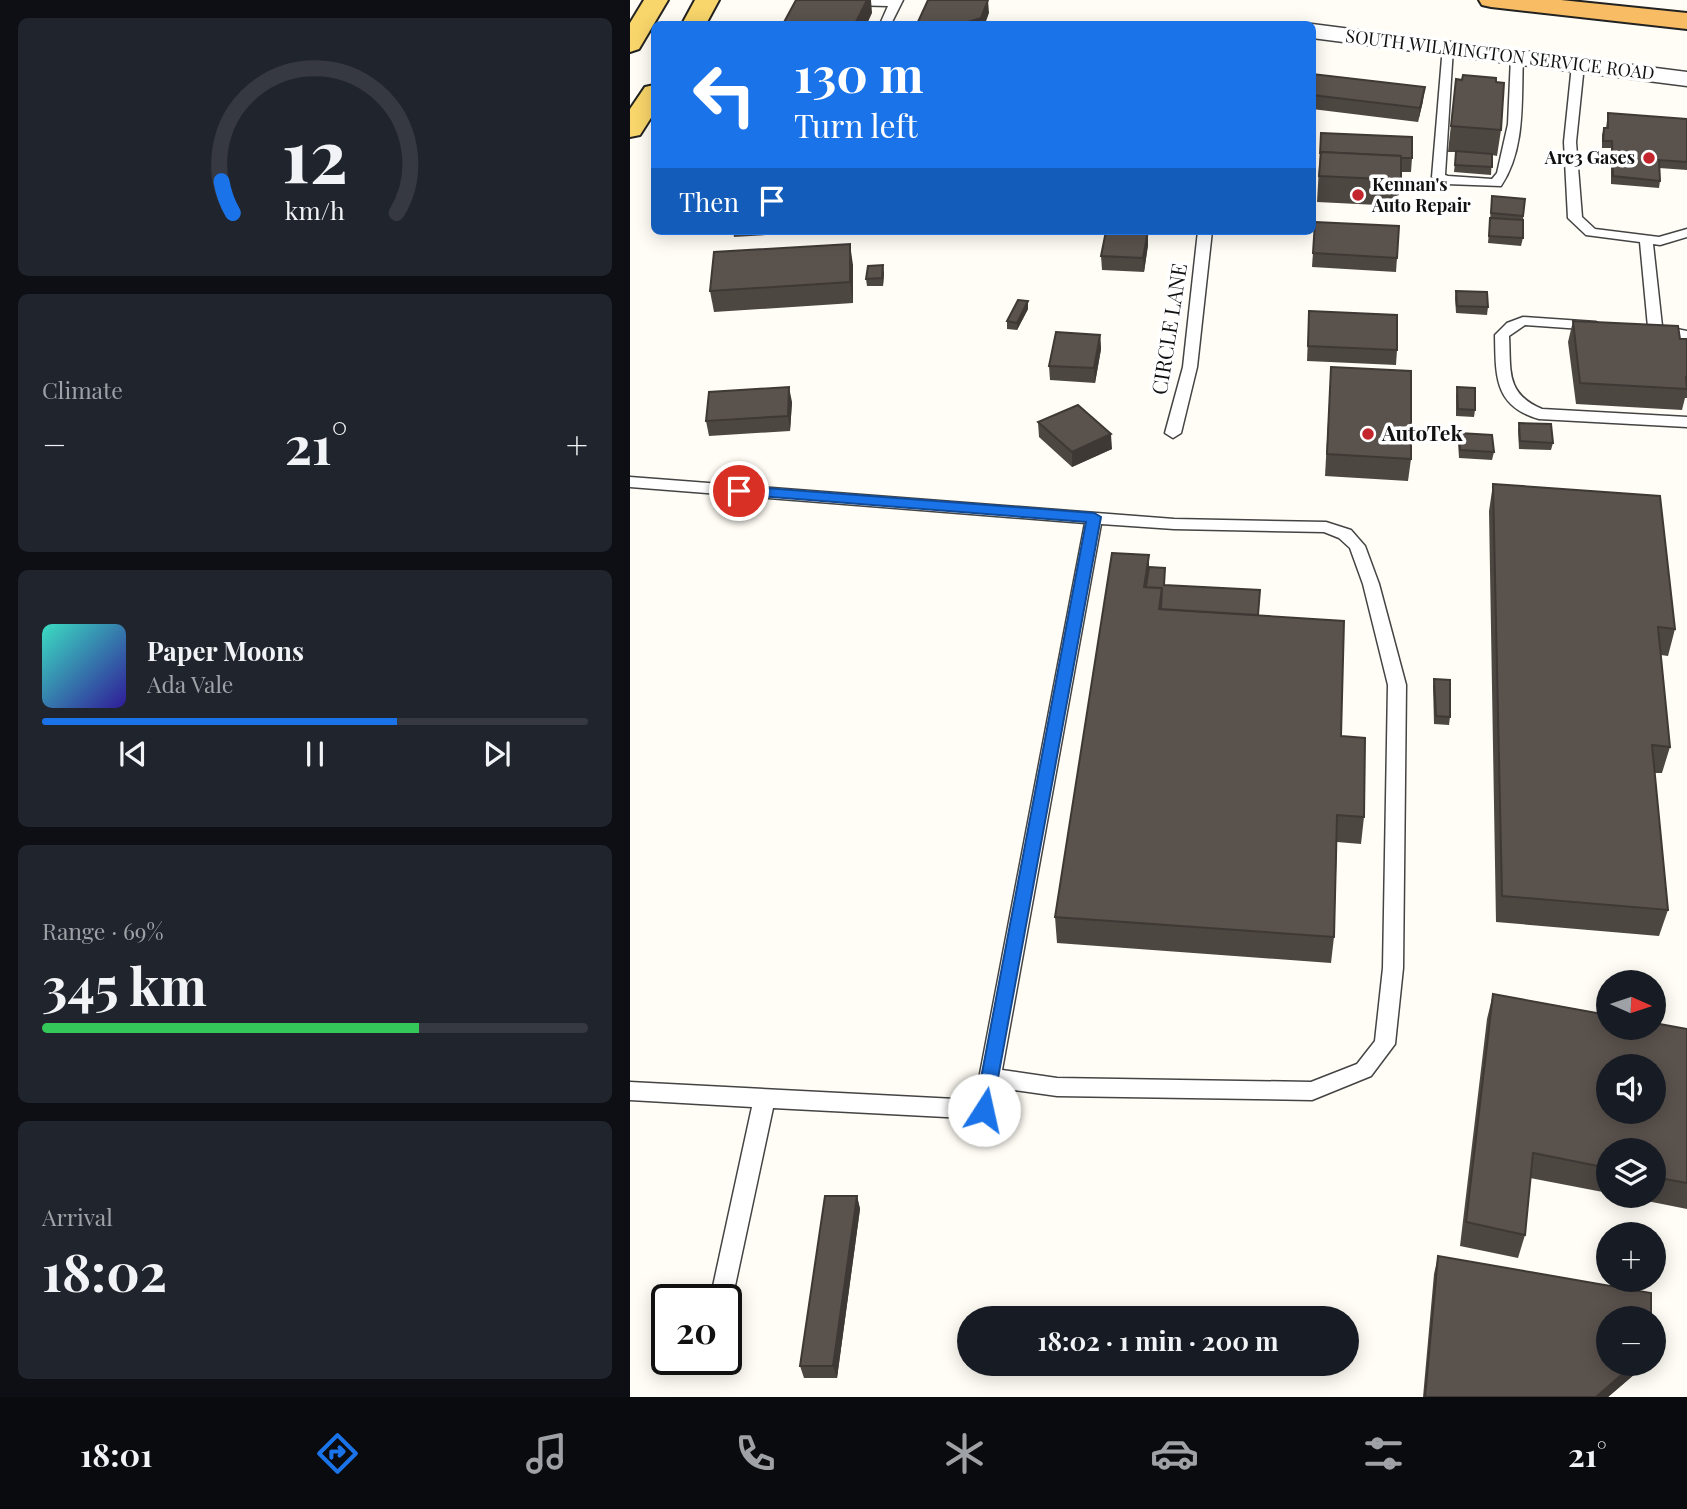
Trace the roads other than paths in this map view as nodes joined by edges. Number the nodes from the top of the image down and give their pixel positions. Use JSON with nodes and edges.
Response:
{"nodes":[{"id":1,"x":656,"y":0,"type":"edge"},
{"id":2,"x":707,"y":0,"type":"edge"},
{"id":3,"x":1491,"y":0,"type":"edge"},
{"id":4,"x":842,"y":2,"type":"edge"},
{"id":5,"x":896,"y":2,"type":"edge"},
{"id":6,"x":696,"y":21,"type":"edge"},
{"id":7,"x":887,"y":21,"type":"edge"},
{"id":8,"x":1687,"y":21,"type":"edge"},
{"id":9,"x":1316,"y":32,"type":"edge"},
{"id":10,"x":630,"y":44,"type":"edge"},
{"id":11,"x":1447,"y":48,"type":"junction"},
{"id":12,"x":1517,"y":57,"type":"junction"},
{"id":13,"x":1578,"y":65,"type":"junction"},
{"id":14,"x":1687,"y":79,"type":"edge"},
{"id":15,"x":1687,"y":233,"type":"edge"},
{"id":16,"x":1205,"y":235,"type":"edge"},
{"id":17,"x":1646,"y":239,"type":"junction"},
{"id":18,"x":1618,"y":328,"type":"edge"},
{"id":19,"x":1687,"y":335,"type":"edge"},
{"id":20,"x":1687,"y":422,"type":"edge"},
{"id":21,"x":1173,"y":433,"type":"dead end"},
{"id":22,"x":630,"y":482,"type":"edge"},
{"id":23,"x":1094,"y":517,"type":"junction"},
{"id":24,"x":990,"y":1078,"type":"junction"},
{"id":25,"x":630,"y":1091,"type":"edge"},
{"id":26,"x":764,"y":1098,"type":"junction"},
{"id":27,"x":724,"y":1284,"type":"edge"}],
"edges":[{"from":1,"to":10,"type":"main road"},
{"from":2,"to":6,"type":"main road"},
{"from":3,"to":8,"type":"highway"},
{"from":4,"to":5,"type":"lane"},
{"from":5,"to":7,"type":"lane"},
{"from":9,"to":11,"type":"street","name":"SOUTH WILMINGTON SERVICE ROAD"},
{"from":11,"to":12,"type":"street","name":"SOUTH WILMINGTON SERVICE ROAD"},
{"from":11,"to":12,"type":"lane"},
{"from":12,"to":13,"type":"street","name":"SOUTH WILMINGTON SERVICE ROAD"},
{"from":13,"to":14,"type":"street","name":"SOUTH WILMINGTON SERVICE ROAD"},
{"from":13,"to":17,"type":"lane"},
{"from":15,"to":17,"type":"lane"},
{"from":16,"to":21,"type":"lane","name":"CIRCLE LANE"},
{"from":17,"to":19,"type":"lane"},
{"from":18,"to":20,"type":"lane"},
{"from":22,"to":23,"type":"lane"},
{"from":23,"to":24,"type":"lane"},
{"from":23,"to":24,"type":"lane"},
{"from":24,"to":26,"type":"lane"},
{"from":25,"to":26,"type":"lane"},
{"from":26,"to":27,"type":"lane"}]}
